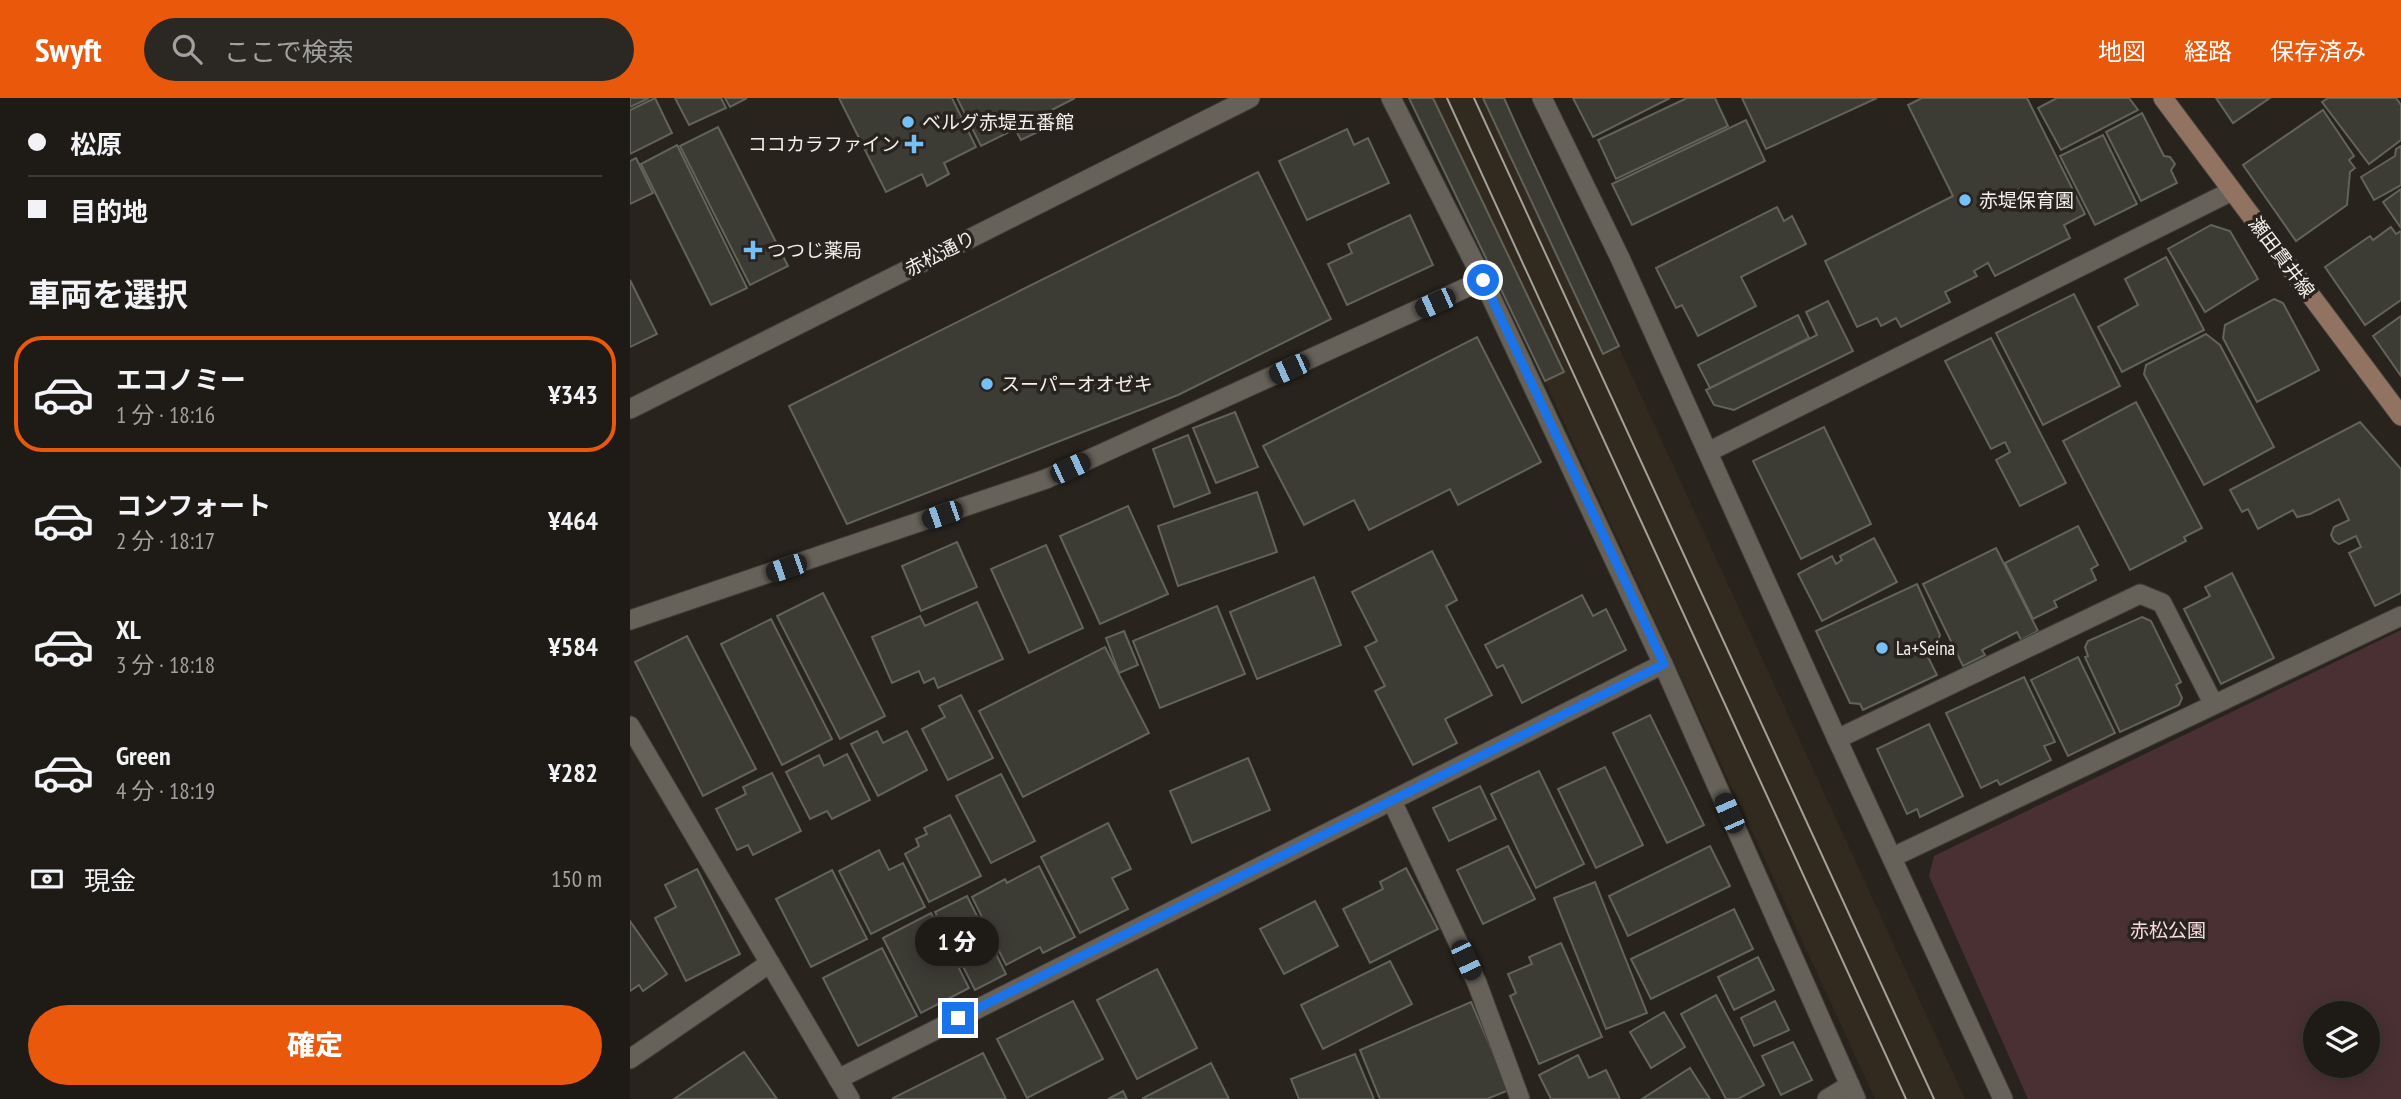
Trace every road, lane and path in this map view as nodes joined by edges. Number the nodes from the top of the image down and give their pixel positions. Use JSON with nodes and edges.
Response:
{"nodes":[{"id":1,"x":1250,"y":98,"type":"edge"},
{"id":2,"x":1391,"y":98,"type":"edge"},
{"id":3,"x":1542,"y":98,"type":"edge"},
{"id":4,"x":2163,"y":98,"type":"edge"},
{"id":5,"x":2232,"y":191,"type":"junction"},
{"id":6,"x":1483,"y":280,"type":"junction"},
{"id":7,"x":630,"y":409,"type":"edge"},
{"id":8,"x":2401,"y":416,"type":"edge"},
{"id":9,"x":1708,"y":452,"type":"junction"},
{"id":10,"x":2401,"y":616,"type":"edge"},
{"id":11,"x":630,"y":620,"type":"edge"},
{"id":12,"x":1664,"y":664,"type":"junction"},
{"id":13,"x":2213,"y":703,"type":"junction"},
{"id":14,"x":630,"y":726,"type":"edge"},
{"id":15,"x":1837,"y":739,"type":"junction"},
{"id":16,"x":1392,"y":801,"type":"junction"},
{"id":17,"x":1893,"y":857,"type":"junction"},
{"id":18,"x":770,"y":963,"type":"junction"},
{"id":19,"x":630,"y":1059,"type":"edge"},
{"id":20,"x":838,"y":1079,"type":"junction"},
{"id":21,"x":1853,"y":1092,"type":"edge"},
{"id":22,"x":850,"y":1099,"type":"edge"},
{"id":23,"x":1520,"y":1099,"type":"edge"},
{"id":24,"x":1827,"y":1099,"type":"edge"},
{"id":25,"x":2003,"y":1099,"type":"edge"}],
"edges":[{"from":1,"to":7,"type":"street","name":"赤松通り"},
{"from":2,"to":6,"type":"street"},
{"from":3,"to":9,"type":"street"},
{"from":4,"to":5,"type":"main road","name":"瀬田貫井線"},
{"from":5,"to":8,"type":"main road","name":"瀬田貫井線"},
{"from":5,"to":9,"type":"street"},
{"from":6,"to":11,"type":"street"},
{"from":6,"to":12,"type":"street"},
{"from":9,"to":15,"type":"street"},
{"from":10,"to":13,"type":"street"},
{"from":12,"to":16,"type":"street"},
{"from":12,"to":21,"type":"street"},
{"from":13,"to":15,"type":"street"},
{"from":13,"to":17,"type":"street"},
{"from":14,"to":18,"type":"street"},
{"from":15,"to":17,"type":"street"},
{"from":16,"to":20,"type":"street"},
{"from":16,"to":23,"type":"street"},
{"from":17,"to":25,"type":"street"},
{"from":18,"to":19,"type":"street"},
{"from":18,"to":20,"type":"street"},
{"from":20,"to":22,"type":"street"},
{"from":21,"to":24,"type":"street"}]}
